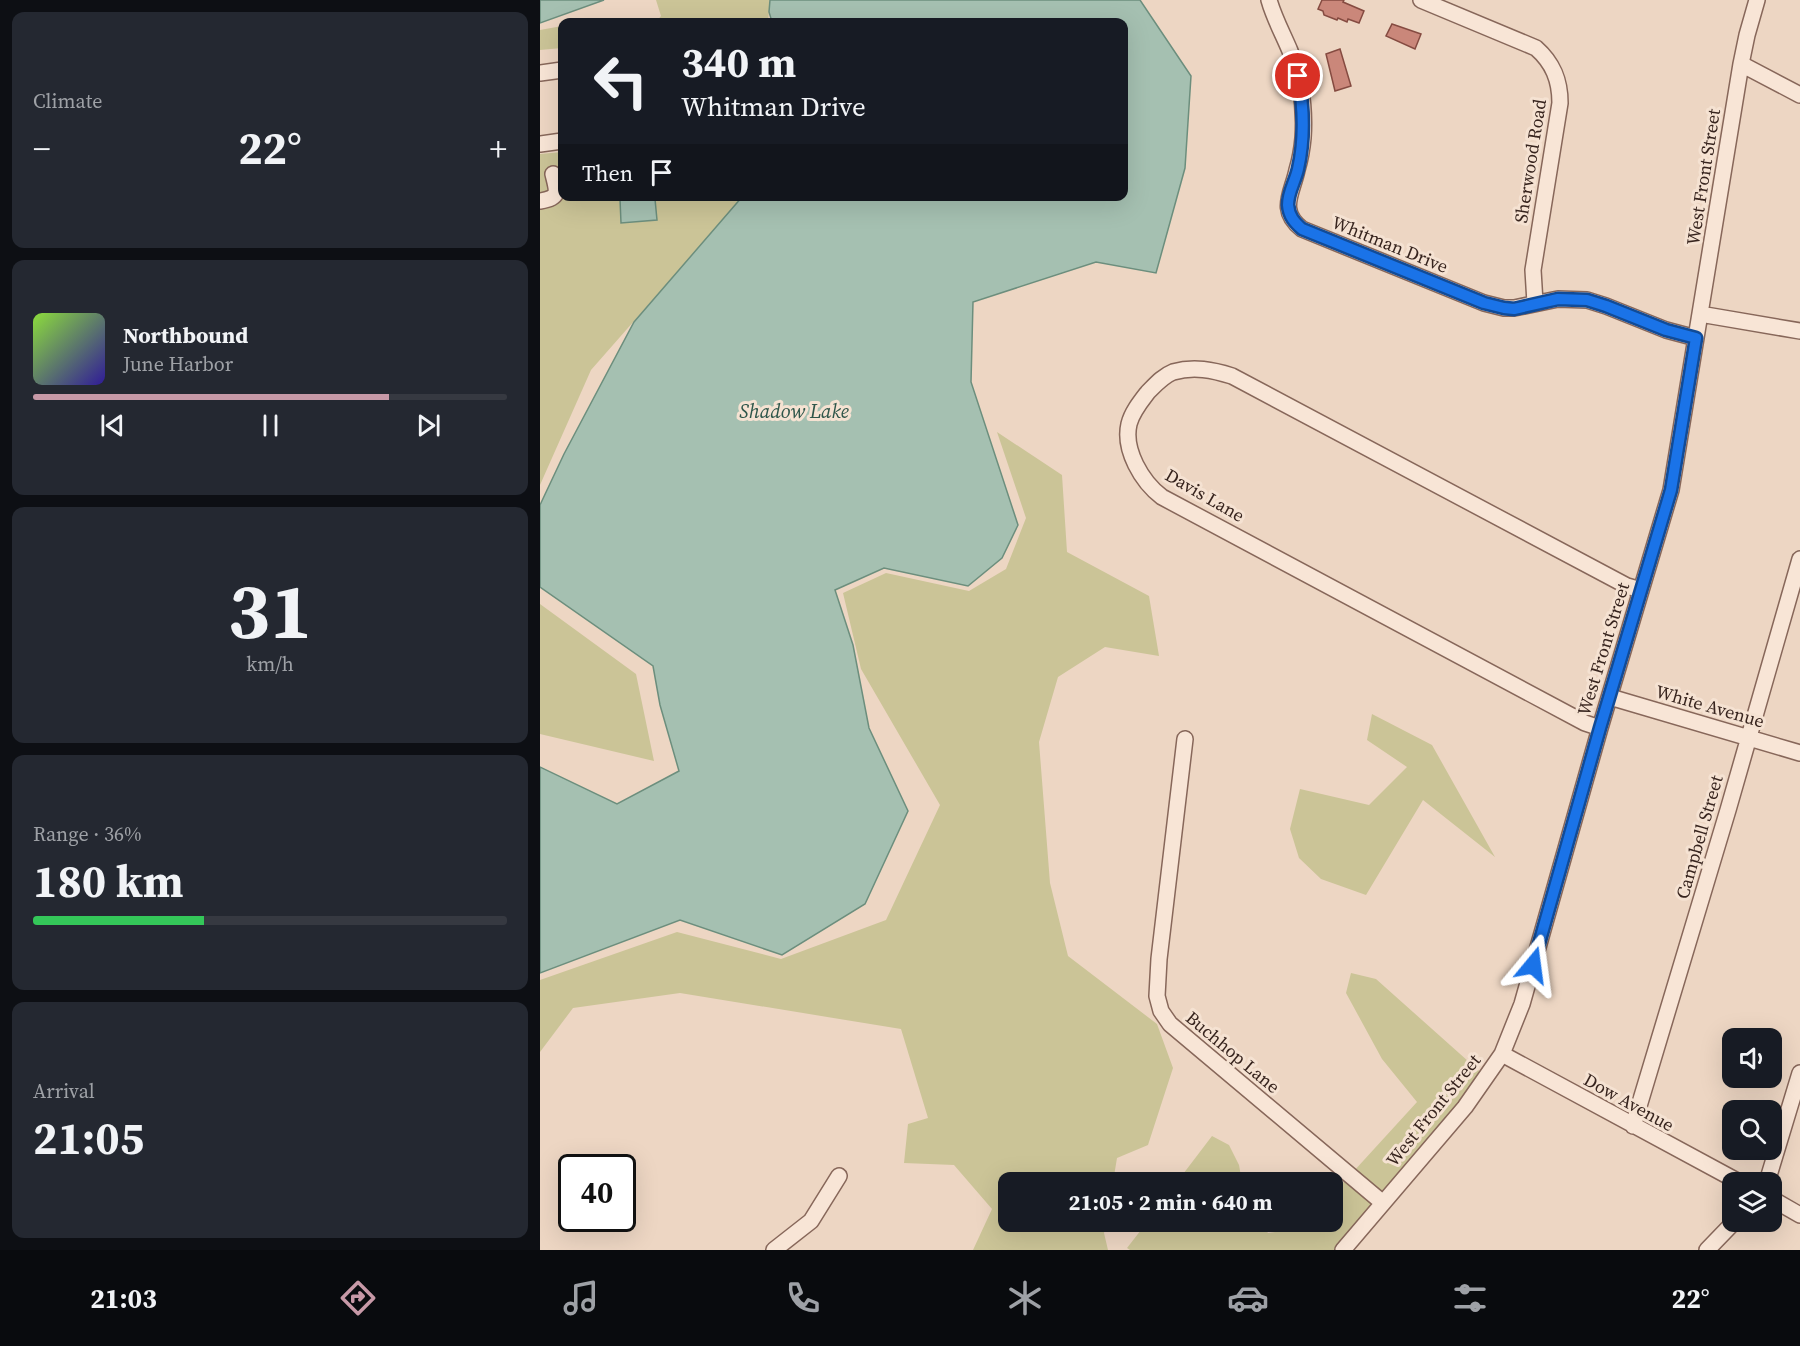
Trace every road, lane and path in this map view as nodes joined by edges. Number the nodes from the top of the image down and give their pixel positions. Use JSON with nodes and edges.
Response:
{"nodes":[{"id":1,"x":1269,"y":0,"type":"edge"},
{"id":2,"x":1421,"y":0,"type":"edge"},
{"id":3,"x":1757,"y":0,"type":"edge"},
{"id":4,"x":1742,"y":64,"type":"junction"},
{"id":5,"x":558,"y":71,"type":"edge"},
{"id":6,"x":540,"y":73,"type":"edge"},
{"id":7,"x":1800,"y":94,"type":"edge"},
{"id":8,"x":558,"y":142,"type":"edge"},
{"id":9,"x":540,"y":144,"type":"edge"},
{"id":10,"x":552,"y":174,"type":"edge"},
{"id":11,"x":540,"y":201,"type":"edge"},
{"id":12,"x":1535,"y":303,"type":"junction"},
{"id":13,"x":1700,"y":314,"type":"junction"},
{"id":14,"x":1800,"y":331,"type":"edge"},
{"id":15,"x":1696,"y":338,"type":"junction"},
{"id":16,"x":1800,"y":559,"type":"edge"},
{"id":17,"x":1641,"y":590,"type":"junction"},
{"id":18,"x":1610,"y":697,"type":"junction"},
{"id":19,"x":1600,"y":728,"type":"junction"},
{"id":20,"x":1748,"y":737,"type":"junction"},
{"id":21,"x":1185,"y":739,"type":"dead end"},
{"id":22,"x":1800,"y":753,"type":"edge"},
{"id":23,"x":1502,"y":1054,"type":"junction"},
{"id":24,"x":1800,"y":1073,"type":"edge"},
{"id":25,"x":1633,"y":1126,"type":"junction"},
{"id":26,"x":1770,"y":1172,"type":"edge"},
{"id":27,"x":1722,"y":1173,"type":"edge"},
{"id":28,"x":839,"y":1176,"type":"dead end"},
{"id":29,"x":1383,"y":1203,"type":"junction"},
{"id":30,"x":1782,"y":1205,"type":"edge"},
{"id":31,"x":1800,"y":1215,"type":"edge"},
{"id":32,"x":1724,"y":1232,"type":"edge"},
{"id":33,"x":774,"y":1250,"type":"edge"},
{"id":34,"x":1343,"y":1250,"type":"edge"},
{"id":35,"x":1707,"y":1250,"type":"edge"}],
"edges":[{"from":1,"to":12,"type":"street","name":"Whitman Drive"},
{"from":2,"to":12,"type":"street","name":"Sherwood Road"},
{"from":3,"to":4,"type":"street","name":"West Front Street"},
{"from":4,"to":7,"type":"street"},
{"from":4,"to":13,"type":"street","name":"West Front Street"},
{"from":5,"to":6,"type":"street"},
{"from":8,"to":9,"type":"street"},
{"from":10,"to":11,"type":"street"},
{"from":12,"to":15,"type":"street","name":"Whitman Drive"},
{"from":13,"to":14,"type":"street"},
{"from":13,"to":15,"type":"street","name":"West Front Street"},
{"from":15,"to":17,"type":"street","name":"West Front Street"},
{"from":16,"to":20,"type":"street","name":"Campbell Street"},
{"from":17,"to":18,"type":"street","name":"West Front Street"},
{"from":17,"to":19,"type":"street","name":"Davis Lane"},
{"from":18,"to":19,"type":"street","name":"West Front Street"},
{"from":18,"to":20,"type":"street","name":"White Avenue"},
{"from":19,"to":23,"type":"street","name":"West Front Street"},
{"from":20,"to":22,"type":"street","name":"White Avenue"},
{"from":20,"to":25,"type":"street","name":"Campbell Street"},
{"from":21,"to":29,"type":"street","name":"Buchhop Lane"},
{"from":23,"to":25,"type":"street","name":"Dow Avenue"},
{"from":23,"to":29,"type":"street","name":"West Front Street"},
{"from":24,"to":26,"type":"street"},
{"from":25,"to":27,"type":"street","name":"Dow Avenue"},
{"from":28,"to":33,"type":"street"},
{"from":29,"to":34,"type":"street","name":"West Front Street"},
{"from":30,"to":31,"type":"street"},
{"from":32,"to":35,"type":"street"}]}
